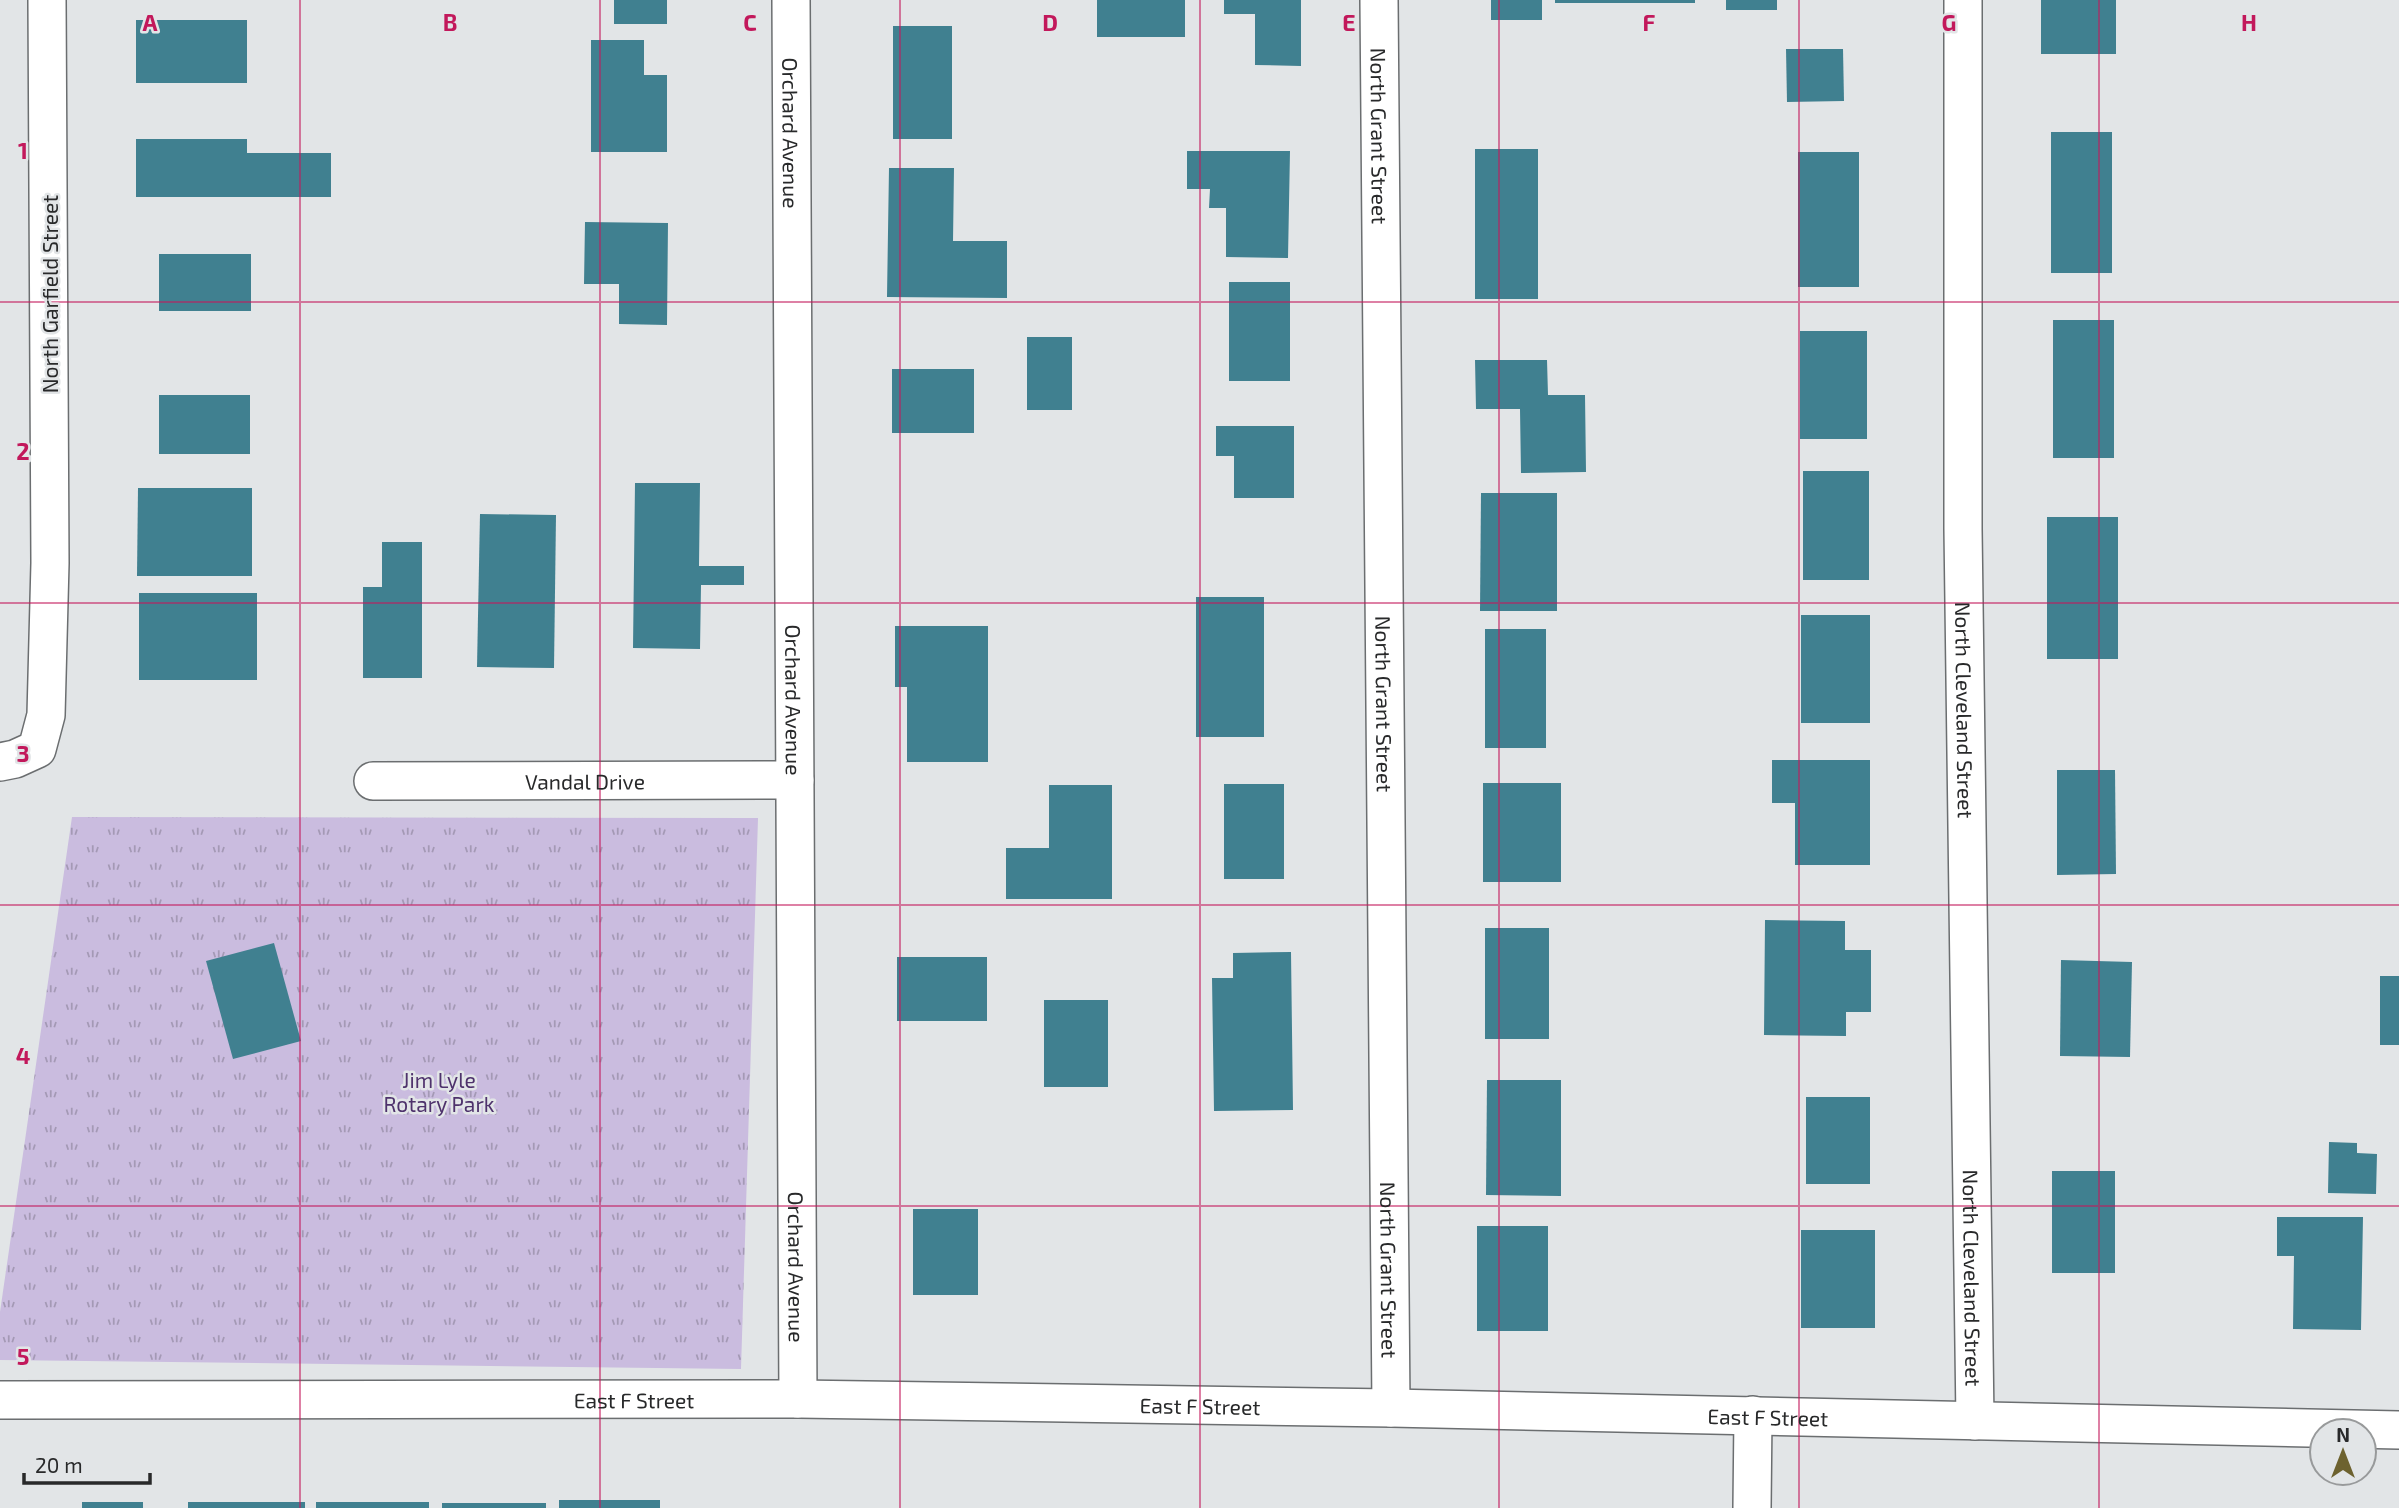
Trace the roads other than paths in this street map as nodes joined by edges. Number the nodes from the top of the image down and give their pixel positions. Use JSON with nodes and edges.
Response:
{"nodes":[{"id":1,"x":47,"y":0,"type":"edge"},
{"id":2,"x":791,"y":0,"type":"edge"},
{"id":3,"x":1379,"y":0,"type":"edge"},
{"id":4,"x":1963,"y":0,"type":"edge"},
{"id":5,"x":0,"y":762,"type":"edge"},
{"id":6,"x":795,"y":780,"type":"junction"},
{"id":7,"x":373,"y":782,"type":"dead end"},
{"id":8,"x":798,"y":1399,"type":"junction"},
{"id":9,"x":0,"y":1400,"type":"edge"},
{"id":10,"x":1391,"y":1408,"type":"junction"},
{"id":11,"x":1753,"y":1415,"type":"junction"},
{"id":12,"x":1975,"y":1422,"type":"junction"},
{"id":13,"x":2399,"y":1430,"type":"edge"},
{"id":14,"x":1752,"y":1508,"type":"edge"}],
"edges":[{"from":1,"to":5,"type":"street","name":"North Garfield Street"},
{"from":2,"to":6,"type":"street","name":"Orchard Avenue"},
{"from":3,"to":10,"type":"street","name":"North Grant Street"},
{"from":4,"to":12,"type":"street","name":"North Cleveland Street"},
{"from":6,"to":7,"type":"street","name":"Vandal Drive"},
{"from":6,"to":8,"type":"street","name":"Orchard Avenue"},
{"from":8,"to":9,"type":"street","name":"East F Street"},
{"from":8,"to":10,"type":"street","name":"East F Street"},
{"from":10,"to":11,"type":"street","name":"East F Street"},
{"from":11,"to":12,"type":"street","name":"East F Street"},
{"from":11,"to":14,"type":"street"},
{"from":12,"to":13,"type":"street","name":"East F Street"}]}
